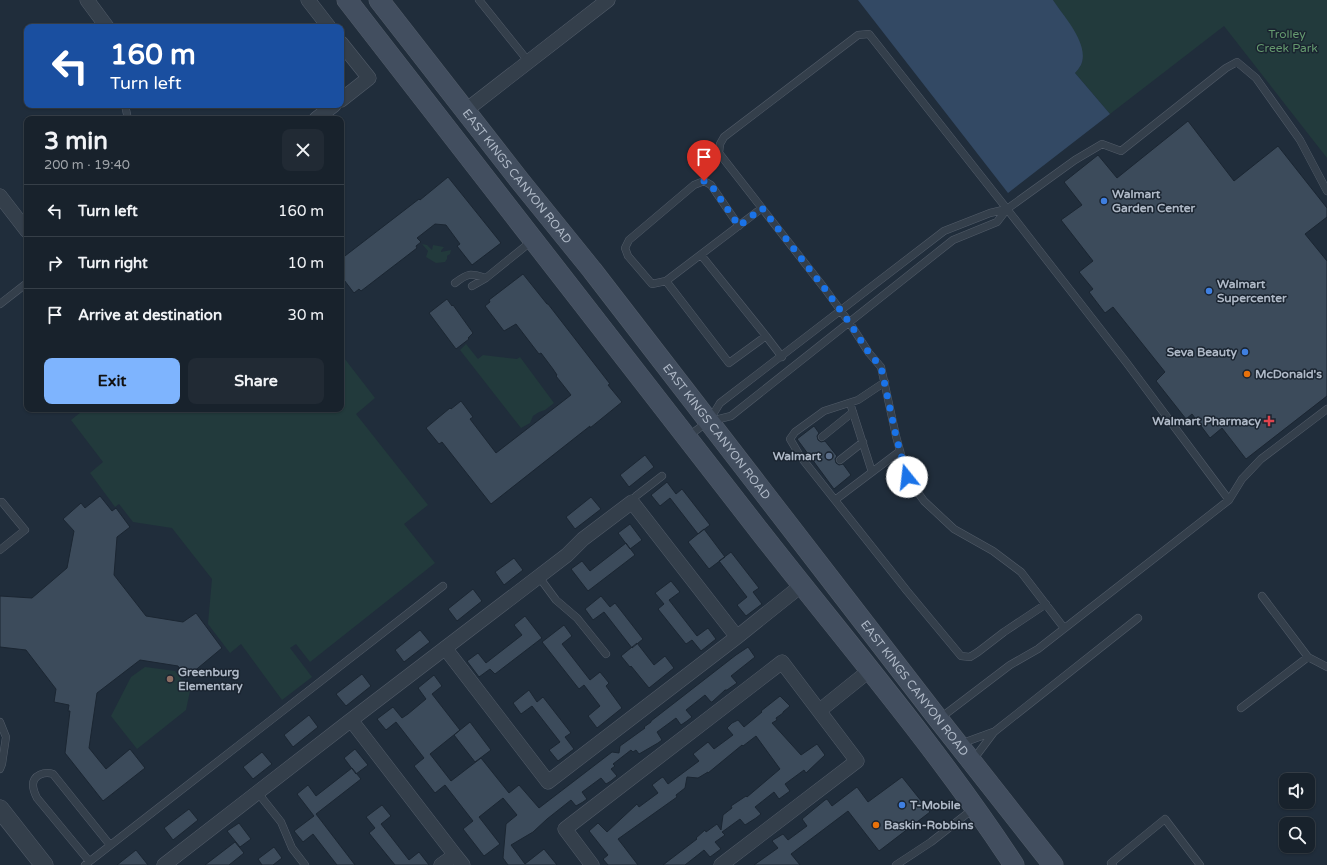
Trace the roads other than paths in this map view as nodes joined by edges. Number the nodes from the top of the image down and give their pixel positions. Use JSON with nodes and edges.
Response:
{"nodes":[{"id":1,"x":87,"y":0,"type":"edge"},
{"id":2,"x":308,"y":0,"type":"edge"},
{"id":3,"x":347,"y":0,"type":"edge"},
{"id":4,"x":379,"y":0,"type":"edge"},
{"id":5,"x":479,"y":0,"type":"edge"},
{"id":6,"x":608,"y":0,"type":"edge"},
{"id":7,"x":105,"y":24,"type":"edge"},
{"id":8,"x":327,"y":24,"type":"edge"},
{"id":9,"x":344,"y":47,"type":"edge"},
{"id":10,"x":528,"y":61,"type":"junction"},
{"id":11,"x":344,"y":98,"type":"edge"},
{"id":12,"x":330,"y":108,"type":"edge"},
{"id":13,"x":465,"y":111,"type":"junction"},
{"id":14,"x":320,"y":116,"type":"edge"},
{"id":15,"x":1327,"y":191,"type":"edge"},
{"id":16,"x":0,"y":196,"type":"edge"},
{"id":17,"x":762,"y":208,"type":"junction"},
{"id":18,"x":1008,"y":209,"type":"junction"},
{"id":19,"x":739,"y":226,"type":"junction"},
{"id":20,"x":24,"y":227,"type":"edge"},
{"id":21,"x":533,"y":240,"type":"junction"},
{"id":22,"x":701,"y":255,"type":"junction"},
{"id":23,"x":486,"y":278,"type":"junction"},
{"id":24,"x":666,"y":281,"type":"junction"},
{"id":25,"x":455,"y":283,"type":"dead end"},
{"id":26,"x":24,"y":285,"type":"edge"},
{"id":27,"x":472,"y":286,"type":"dead end"},
{"id":28,"x":0,"y":304,"type":"edge"},
{"id":29,"x":841,"y":311,"type":"junction"},
{"id":30,"x":849,"y":322,"type":"junction"},
{"id":31,"x":766,"y":336,"type":"junction"},
{"id":32,"x":782,"y":357,"type":"junction"},
{"id":33,"x":885,"y":382,"type":"junction"},
{"id":34,"x":850,"y":403,"type":"junction"},
{"id":35,"x":1327,"y":410,"type":"edge"},
{"id":36,"x":853,"y":412,"type":"junction"},
{"id":37,"x":709,"y":421,"type":"junction"},
{"id":38,"x":822,"y":437,"type":"dead end"},
{"id":39,"x":686,"y":438,"type":"junction"},
{"id":40,"x":863,"y":442,"type":"junction"},
{"id":41,"x":900,"y":451,"type":"junction"},
{"id":42,"x":840,"y":460,"type":"dead end"},
{"id":43,"x":872,"y":472,"type":"junction"},
{"id":44,"x":662,"y":476,"type":"dead end"},
{"id":45,"x":835,"y":500,"type":"junction"},
{"id":46,"x":1229,"y":500,"type":"junction"},
{"id":47,"x":0,"y":502,"type":"edge"},
{"id":48,"x":632,"y":502,"type":"junction"},
{"id":49,"x":0,"y":550,"type":"edge"},
{"id":50,"x":539,"y":577,"type":"junction"},
{"id":51,"x":802,"y":585,"type":"junction"},
{"id":52,"x":443,"y":586,"type":"dead end"},
{"id":53,"x":1262,"y":596,"type":"dead end"},
{"id":54,"x":1046,"y":604,"type":"junction"},
{"id":55,"x":1138,"y":618,"type":"dead end"},
{"id":56,"x":1064,"y":628,"type":"junction"},
{"id":57,"x":737,"y":637,"type":"junction"},
{"id":58,"x":445,"y":648,"type":"junction"},
{"id":59,"x":606,"y":654,"type":"dead end"},
{"id":60,"x":1308,"y":657,"type":"junction"},
{"id":61,"x":1327,"y":667,"type":"edge"},
{"id":62,"x":870,"y":670,"type":"junction"},
{"id":63,"x":1241,"y":708,"type":"dead end"},
{"id":64,"x":819,"y":711,"type":"junction"},
{"id":65,"x":351,"y":720,"type":"junction"},
{"id":66,"x":939,"y":720,"type":"junction"},
{"id":67,"x":0,"y":722,"type":"edge"},
{"id":68,"x":994,"y":732,"type":"junction"},
{"id":69,"x":958,"y":745,"type":"junction"},
{"id":70,"x":972,"y":762,"type":"junction"},
{"id":71,"x":0,"y":769,"type":"edge"},
{"id":72,"x":258,"y":793,"type":"junction"},
{"id":73,"x":975,"y":807,"type":"junction"},
{"id":74,"x":0,"y":809,"type":"edge"},
{"id":75,"x":110,"y":845,"type":"junction"},
{"id":76,"x":459,"y":860,"type":"edge"},
{"id":77,"x":87,"y":863,"type":"edge"},
{"id":78,"x":44,"y":865,"type":"edge"},
{"id":79,"x":164,"y":865,"type":"edge"},
{"id":80,"x":305,"y":865,"type":"edge"},
{"id":81,"x":441,"y":865,"type":"edge"},
{"id":82,"x":592,"y":865,"type":"edge"},
{"id":83,"x":721,"y":865,"type":"edge"},
{"id":84,"x":896,"y":865,"type":"edge"},
{"id":85,"x":1014,"y":865,"type":"edge"},
{"id":86,"x":1053,"y":865,"type":"edge"},
{"id":87,"x":1113,"y":865,"type":"edge"},
{"id":88,"x":1200,"y":865,"type":"edge"}],
"edges":[{"from":1,"to":7,"type":"street"},
{"from":2,"to":8,"type":"street"},
{"from":3,"to":21,"type":"main road","name":"EAST KINGS CANYON ROAD"},
{"from":4,"to":13,"type":"main road","name":"EAST KINGS CANYON ROAD"},
{"from":5,"to":10,"type":"lane"},
{"from":6,"to":10,"type":"street"},
{"from":9,"to":11,"type":"street"},
{"from":10,"to":13,"type":"street"},
{"from":12,"to":14,"type":"street"},
{"from":13,"to":37,"type":"main road","name":"EAST KINGS CANYON ROAD"},
{"from":15,"to":18,"type":"lane"},
{"from":16,"to":20,"type":"street"},
{"from":17,"to":18,"type":"lane"},
{"from":17,"to":19,"type":"lane"},
{"from":17,"to":29,"type":"lane"},
{"from":18,"to":29,"type":"lane"},
{"from":18,"to":30,"type":"lane"},
{"from":18,"to":46,"type":"lane"},
{"from":19,"to":22,"type":"lane"},
{"from":19,"to":24,"type":"lane"},
{"from":21,"to":23,"type":"lane"},
{"from":21,"to":39,"type":"main road","name":"EAST KINGS CANYON ROAD"},
{"from":22,"to":24,"type":"lane"},
{"from":22,"to":31,"type":"lane"},
{"from":23,"to":25,"type":"lane"},
{"from":23,"to":27,"type":"lane"},
{"from":24,"to":31,"type":"lane"},
{"from":26,"to":28,"type":"lane"},
{"from":29,"to":30,"type":"lane"},
{"from":29,"to":32,"type":"lane"},
{"from":30,"to":33,"type":"lane"},
{"from":30,"to":37,"type":"lane"},
{"from":31,"to":32,"type":"lane"},
{"from":32,"to":37,"type":"lane"},
{"from":33,"to":34,"type":"lane"},
{"from":33,"to":41,"type":"lane"},
{"from":34,"to":36,"type":"lane"},
{"from":34,"to":45,"type":"lane"},
{"from":35,"to":46,"type":"lane"},
{"from":36,"to":38,"type":"lane"},
{"from":36,"to":40,"type":"lane"},
{"from":37,"to":39,"type":"lane"},
{"from":37,"to":66,"type":"main road","name":"EAST KINGS CANYON ROAD"},
{"from":39,"to":51,"type":"main road","name":"EAST KINGS CANYON ROAD"},
{"from":40,"to":42,"type":"lane"},
{"from":40,"to":43,"type":"lane"},
{"from":41,"to":43,"type":"lane"},
{"from":41,"to":54,"type":"lane"},
{"from":43,"to":45,"type":"lane"},
{"from":44,"to":48,"type":"lane"},
{"from":45,"to":54,"type":"lane"},
{"from":46,"to":56,"type":"lane"},
{"from":47,"to":49,"type":"lane"},
{"from":48,"to":50,"type":"street"},
{"from":48,"to":57,"type":"street"},
{"from":50,"to":58,"type":"street"},
{"from":50,"to":59,"type":"lane"},
{"from":51,"to":57,"type":"street"},
{"from":51,"to":62,"type":"main road","name":"EAST KINGS CANYON ROAD"},
{"from":52,"to":75,"type":"lane"},
{"from":53,"to":60,"type":"lane"},
{"from":54,"to":56,"type":"lane"},
{"from":55,"to":68,"type":"lane"},
{"from":56,"to":66,"type":"lane"},
{"from":57,"to":58,"type":"street"},
{"from":58,"to":65,"type":"street"},
{"from":60,"to":61,"type":"lane"},
{"from":60,"to":63,"type":"lane"},
{"from":62,"to":64,"type":"street"},
{"from":62,"to":73,"type":"main road","name":"EAST KINGS CANYON ROAD"},
{"from":64,"to":82,"type":"street"},
{"from":64,"to":83,"type":"street"},
{"from":65,"to":72,"type":"street"},
{"from":65,"to":76,"type":"street"},
{"from":66,"to":69,"type":"main road","name":"EAST KINGS CANYON ROAD"},
{"from":67,"to":71,"type":"lane"},
{"from":68,"to":69,"type":"lane"},
{"from":68,"to":70,"type":"lane"},
{"from":69,"to":70,"type":"main road","name":"EAST KINGS CANYON ROAD"},
{"from":70,"to":86,"type":"main road","name":"EAST KINGS CANYON ROAD"},
{"from":72,"to":79,"type":"street"},
{"from":72,"to":80,"type":"lane"},
{"from":73,"to":84,"type":"lane"},
{"from":73,"to":85,"type":"main road","name":"EAST KINGS CANYON ROAD"},
{"from":74,"to":78,"type":"street"},
{"from":75,"to":77,"type":"lane"},
{"from":75,"to":77,"type":"lane"},
{"from":76,"to":81,"type":"street"},
{"from":87,"to":88,"type":"lane"}]}
